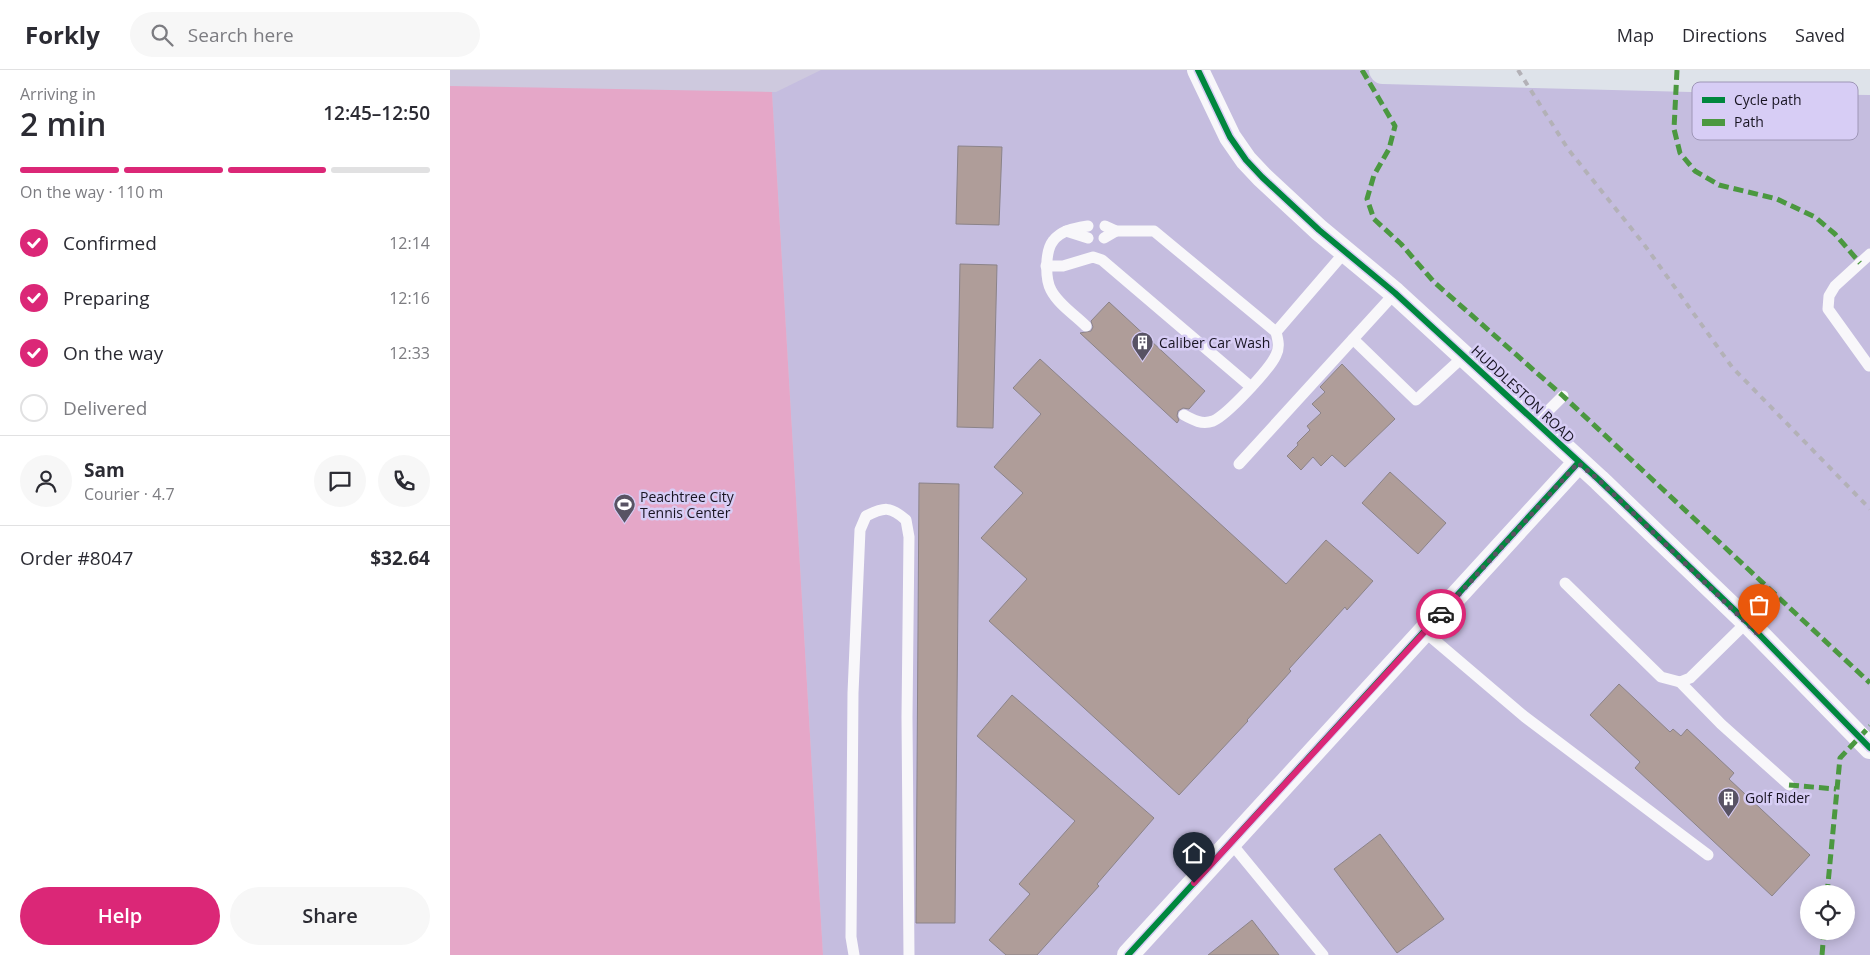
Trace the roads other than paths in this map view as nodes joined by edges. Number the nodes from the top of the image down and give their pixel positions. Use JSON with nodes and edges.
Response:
{"nodes":[{"id":1,"x":1198,"y":70,"type":"edge"},
{"id":2,"x":1384,"y":70,"type":"edge"},
{"id":3,"x":1405,"y":71,"type":"edge"},
{"id":4,"x":1870,"y":81,"type":"edge"},
{"id":5,"x":1088,"y":226,"type":"dead end"},
{"id":6,"x":1066,"y":231,"type":"junction"},
{"id":7,"x":1088,"y":238,"type":"dead end"},
{"id":8,"x":1104,"y":238,"type":"dead end"},
{"id":9,"x":1344,"y":252,"type":"junction"},
{"id":10,"x":1870,"y":254,"type":"edge"},
{"id":11,"x":1046,"y":266,"type":"junction"},
{"id":12,"x":1395,"y":293,"type":"junction"},
{"id":13,"x":1086,"y":326,"type":"dead end"},
{"id":14,"x":1276,"y":332,"type":"junction"},
{"id":15,"x":1353,"y":339,"type":"junction"},
{"id":16,"x":1463,"y":357,"type":"junction"},
{"id":17,"x":1870,"y":366,"type":"edge"},
{"id":18,"x":1251,"y":386,"type":"junction"},
{"id":19,"x":1563,"y":396,"type":"dead end"},
{"id":20,"x":1184,"y":415,"type":"dead end"},
{"id":21,"x":1536,"y":422,"type":"junction"},
{"id":22,"x":1578,"y":463,"type":"junction"},
{"id":23,"x":1239,"y":464,"type":"dead end"},
{"id":24,"x":1565,"y":583,"type":"dead end"},
{"id":25,"x":1747,"y":622,"type":"junction"},
{"id":26,"x":1425,"y":632,"type":"junction"},
{"id":27,"x":1680,"y":682,"type":"junction"},
{"id":28,"x":1870,"y":748,"type":"edge"},
{"id":29,"x":1788,"y":785,"type":"dead end"},
{"id":30,"x":1231,"y":843,"type":"junction"},
{"id":31,"x":1708,"y":855,"type":"dead end"},
{"id":32,"x":1134,"y":953,"type":"edge"},
{"id":33,"x":854,"y":955,"type":"edge"},
{"id":34,"x":909,"y":955,"type":"edge"},
{"id":35,"x":1323,"y":955,"type":"edge"}],
"edges":[{"from":1,"to":9,"type":"street","name":"HUDDLESTON ROAD"},
{"from":2,"to":3,"type":"main road"},
{"from":3,"to":4,"type":"main road"},
{"from":5,"to":6,"type":"lane"},
{"from":6,"to":7,"type":"lane"},
{"from":6,"to":11,"type":"lane"},
{"from":8,"to":14,"type":"lane"},
{"from":9,"to":12,"type":"street","name":"HUDDLESTON ROAD"},
{"from":9,"to":14,"type":"lane"},
{"from":10,"to":17,"type":"lane"},
{"from":11,"to":13,"type":"lane"},
{"from":11,"to":18,"type":"lane"},
{"from":12,"to":15,"type":"lane"},
{"from":12,"to":16,"type":"street","name":"HUDDLESTON ROAD"},
{"from":14,"to":18,"type":"lane"},
{"from":15,"to":16,"type":"lane"},
{"from":15,"to":23,"type":"lane"},
{"from":16,"to":21,"type":"street","name":"HUDDLESTON ROAD"},
{"from":18,"to":20,"type":"lane"},
{"from":19,"to":21,"type":"lane"},
{"from":21,"to":22,"type":"street","name":"HUDDLESTON ROAD"},
{"from":22,"to":25,"type":"street","name":"HUDDLESTON ROAD"},
{"from":22,"to":26,"type":"street"},
{"from":24,"to":27,"type":"lane"},
{"from":25,"to":27,"type":"lane"},
{"from":25,"to":28,"type":"street","name":"HUDDLESTON ROAD"},
{"from":26,"to":30,"type":"street"},
{"from":26,"to":31,"type":"lane"},
{"from":27,"to":29,"type":"lane"},
{"from":30,"to":32,"type":"street"},
{"from":30,"to":35,"type":"lane"},
{"from":33,"to":34,"type":"lane"}]}
